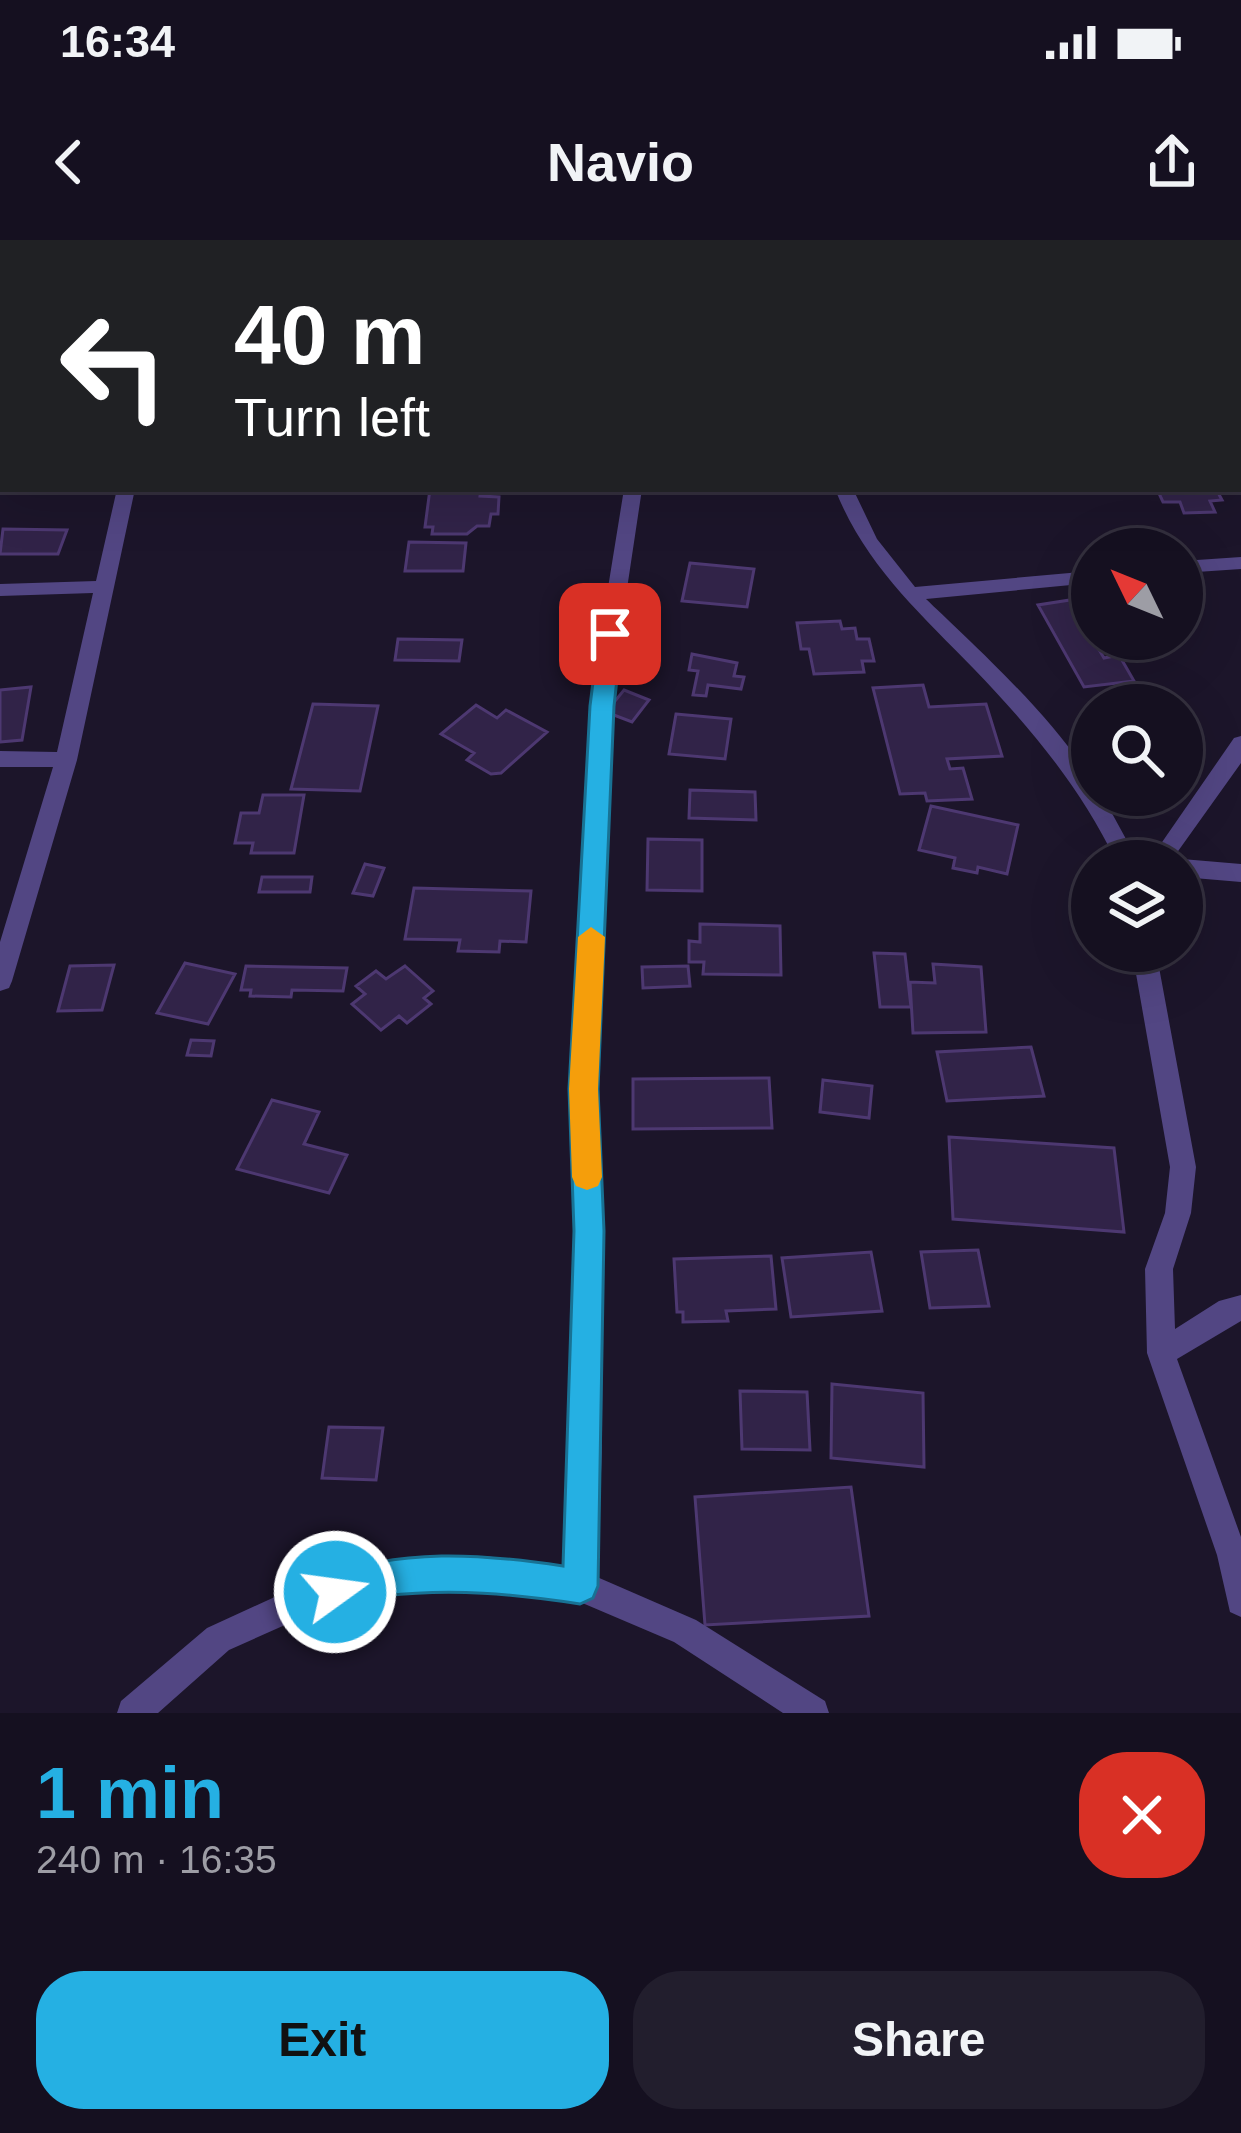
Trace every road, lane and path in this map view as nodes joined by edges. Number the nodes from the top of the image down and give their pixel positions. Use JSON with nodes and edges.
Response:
{"nodes":[{"id":1,"x":125,"y":492,"type":"edge"},
{"id":2,"x":633,"y":492,"type":"edge"},
{"id":3,"x":845,"y":492,"type":"edge"},
{"id":4,"x":1241,"y":563,"type":"edge"},
{"id":5,"x":1203,"y":566,"type":"edge"},
{"id":6,"x":1071,"y":579,"type":"edge"},
{"id":7,"x":102,"y":587,"type":"junction"},
{"id":8,"x":0,"y":590,"type":"edge"},
{"id":9,"x":909,"y":594,"type":"junction"},
{"id":10,"x":1241,"y":743,"type":"edge"},
{"id":11,"x":0,"y":759,"type":"edge"},
{"id":12,"x":66,"y":760,"type":"junction"},
{"id":13,"x":1118,"y":840,"type":"edge"},
{"id":14,"x":1172,"y":840,"type":"edge"},
{"id":15,"x":1203,"y":869,"type":"edge"},
{"id":16,"x":1241,"y":872,"type":"edge"},
{"id":17,"x":1148,"y":972,"type":"edge"},
{"id":18,"x":0,"y":981,"type":"edge"},
{"id":19,"x":1241,"y":1308,"type":"edge"},
{"id":20,"x":1161,"y":1353,"type":"junction"},
{"id":21,"x":580,"y":1586,"type":"junction"},
{"id":22,"x":1241,"y":1601,"type":"edge"},
{"id":23,"x":134,"y":1713,"type":"edge"},
{"id":24,"x":813,"y":1713,"type":"edge"}],
"edges":[{"from":1,"to":7,"type":"street"},
{"from":2,"to":21,"type":"street"},
{"from":3,"to":9,"type":"street"},
{"from":4,"to":5,"type":"street"},
{"from":6,"to":9,"type":"street"},
{"from":7,"to":8,"type":"street"},
{"from":7,"to":12,"type":"street"},
{"from":9,"to":13,"type":"street"},
{"from":10,"to":14,"type":"street"},
{"from":11,"to":12,"type":"street"},
{"from":12,"to":18,"type":"street"},
{"from":15,"to":16,"type":"street"},
{"from":17,"to":20,"type":"street"},
{"from":19,"to":20,"type":"street"},
{"from":20,"to":22,"type":"street"},
{"from":21,"to":23,"type":"street"},
{"from":21,"to":24,"type":"street"}]}
